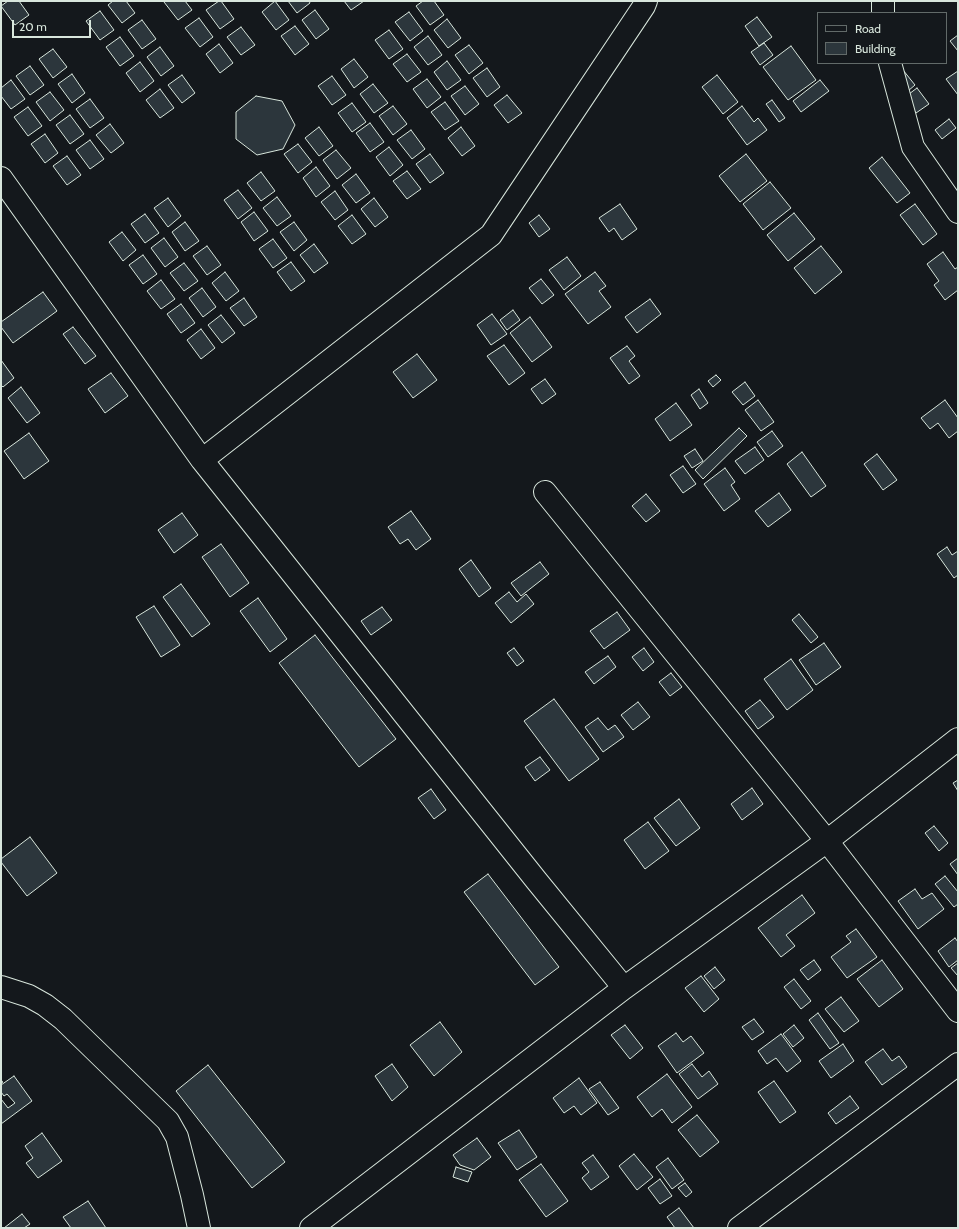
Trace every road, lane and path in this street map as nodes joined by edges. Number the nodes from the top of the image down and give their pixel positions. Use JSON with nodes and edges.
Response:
{"nodes":[{"id":1,"x":646,"y":1,"type":"edge"},
{"id":2,"x":883,"y":1,"type":"edge"},
{"id":3,"x":883,"y":12,"type":"edge"},
{"id":4,"x":890,"y":64,"type":"edge"},
{"id":5,"x":1,"y":178,"type":"edge"},
{"id":6,"x":958,"y":212,"type":"edge"},
{"id":7,"x":202,"y":460,"type":"junction"},
{"id":8,"x":546,"y":492,"type":"dead end"},
{"id":9,"x":958,"y":740,"type":"edge"},
{"id":10,"x":827,"y":842,"type":"junction"},
{"id":11,"x":1,"y":987,"type":"edge"},
{"id":12,"x":624,"y":988,"type":"junction"},
{"id":13,"x":958,"y":1011,"type":"edge"},
{"id":14,"x":958,"y":1064,"type":"edge"},
{"id":15,"x":199,"y":1228,"type":"edge"},
{"id":16,"x":311,"y":1228,"type":"edge"},
{"id":17,"x":739,"y":1228,"type":"edge"}],
"edges":[{"from":1,"to":7,"type":"street"},
{"from":2,"to":3,"type":"street"},
{"from":4,"to":6,"type":"street"},
{"from":5,"to":7,"type":"street"},
{"from":7,"to":12,"type":"street"},
{"from":8,"to":10,"type":"street"},
{"from":9,"to":10,"type":"street"},
{"from":10,"to":12,"type":"street"},
{"from":10,"to":13,"type":"street"},
{"from":11,"to":15,"type":"street"},
{"from":12,"to":16,"type":"street"},
{"from":14,"to":17,"type":"street"}]}
